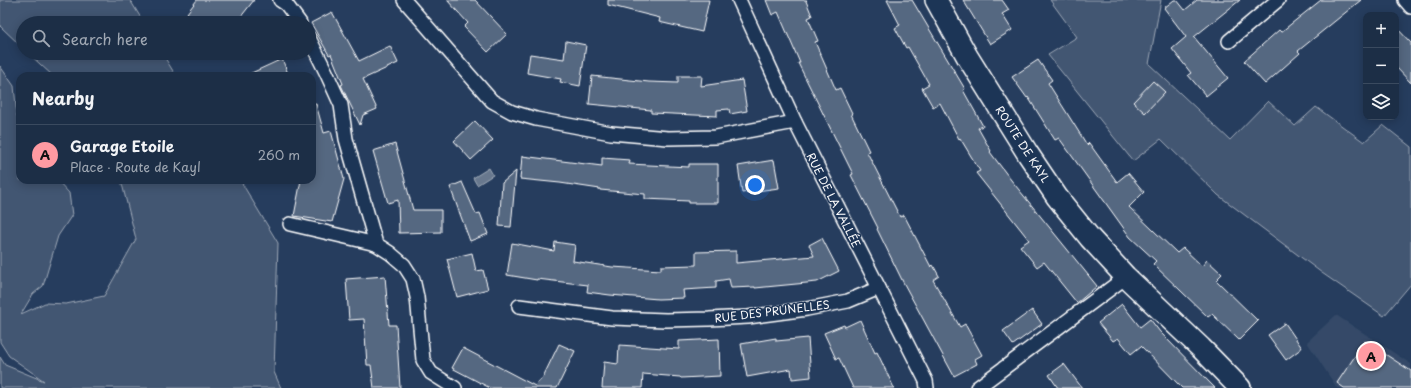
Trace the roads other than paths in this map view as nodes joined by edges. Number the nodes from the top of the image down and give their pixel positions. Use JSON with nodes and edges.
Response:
{"nodes":[{"id":1,"x":280,"y":0,"type":"edge"},
{"id":2,"x":404,"y":0,"type":"edge"},
{"id":3,"x":734,"y":0,"type":"edge"},
{"id":4,"x":936,"y":0,"type":"edge"},
{"id":5,"x":1278,"y":0,"type":"edge"},
{"id":6,"x":1405,"y":0,"type":"edge"},
{"id":7,"x":741,"y":6,"type":"edge"},
{"id":8,"x":1411,"y":7,"type":"edge"},
{"id":9,"x":295,"y":16,"type":"edge"},
{"id":10,"x":1229,"y":41,"type":"dead end"},
{"id":11,"x":316,"y":52,"type":"edge"},
{"id":12,"x":795,"y":122,"type":"junction"},
{"id":13,"x":290,"y":224,"type":"dead end"},
{"id":14,"x":376,"y":244,"type":"junction"},
{"id":15,"x":1126,"y":277,"type":"junction"},
{"id":16,"x":879,"y":288,"type":"junction"},
{"id":17,"x":519,"y":306,"type":"dead end"},
{"id":18,"x":446,"y":386,"type":"edge"},
{"id":19,"x":928,"y":388,"type":"edge"},
{"id":20,"x":977,"y":388,"type":"edge"},
{"id":21,"x":1240,"y":388,"type":"edge"}],
"edges":[{"from":1,"to":9,"type":"street"},
{"from":2,"to":12,"type":"street"},
{"from":3,"to":7,"type":"street","name":"RUE DE LA VALLÉE"},
{"from":4,"to":15,"type":"main road","name":"ROUTE DE KAYL"},
{"from":5,"to":10,"type":"street"},
{"from":6,"to":8,"type":"street"},
{"from":7,"to":12,"type":"street","name":"RUE DE LA VALLÉE"},
{"from":11,"to":14,"type":"street"},
{"from":12,"to":16,"type":"street","name":"RUE DE LA VALLÉE"},
{"from":13,"to":14,"type":"street"},
{"from":14,"to":18,"type":"street"},
{"from":15,"to":20,"type":"street"},
{"from":15,"to":21,"type":"main road","name":"ROUTE DE KAYL"},
{"from":16,"to":17,"type":"street","name":"RUE DES PRUNELLES"},
{"from":16,"to":19,"type":"street","name":"RUE DE LA VALLÉE"}]}
